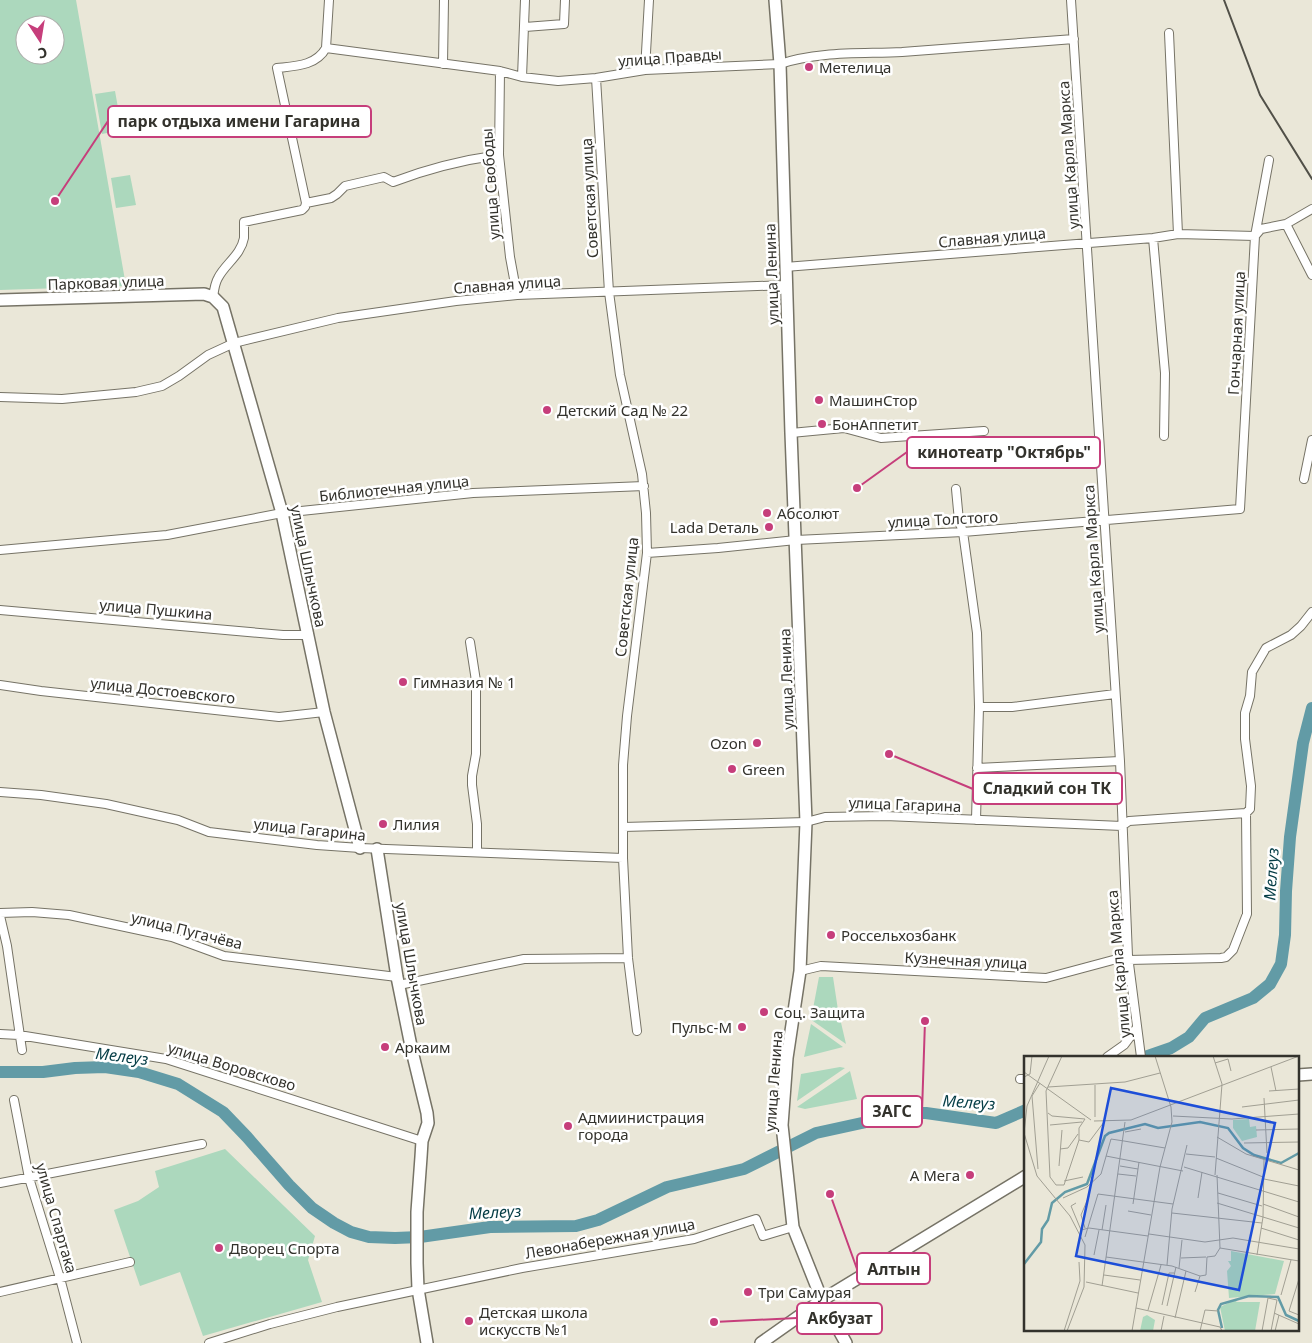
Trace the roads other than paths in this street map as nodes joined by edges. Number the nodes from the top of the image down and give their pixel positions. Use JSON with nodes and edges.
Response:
{"nodes":[{"id":1,"x":329,"y":0,"type":"edge"},
{"id":2,"x":444,"y":0,"type":"edge"},
{"id":3,"x":525,"y":0,"type":"edge"},
{"id":4,"x":565,"y":0,"type":"edge"},
{"id":5,"x":649,"y":0,"type":"edge"},
{"id":6,"x":775,"y":0,"type":"edge"},
{"id":7,"x":1071,"y":0,"type":"edge"},
{"id":8,"x":525,"y":26,"type":"junction"},
{"id":9,"x":1169,"y":33,"type":"dead end"},
{"id":10,"x":1074,"y":40,"type":"junction"},
{"id":11,"x":326,"y":48,"type":"junction"},
{"id":12,"x":443,"y":64,"type":"junction"},
{"id":13,"x":780,"y":64,"type":"junction"},
{"id":14,"x":645,"y":70,"type":"junction"},
{"id":15,"x":500,"y":71,"type":"junction"},
{"id":16,"x":522,"y":77,"type":"junction"},
{"id":17,"x":596,"y":78,"type":"junction"},
{"id":18,"x":499,"y":155,"type":"junction"},
{"id":19,"x":1269,"y":160,"type":"dead end"},
{"id":20,"x":306,"y":203,"type":"junction"},
{"id":21,"x":1312,"y":209,"type":"edge"},
{"id":22,"x":1286,"y":224,"type":"junction"},
{"id":23,"x":1178,"y":234,"type":"junction"},
{"id":24,"x":1255,"y":236,"type":"junction"},
{"id":25,"x":1153,"y":238,"type":"junction"},
{"id":26,"x":1087,"y":243,"type":"junction"},
{"id":27,"x":785,"y":267,"type":"junction"},
{"id":28,"x":1312,"y":275,"type":"edge"},
{"id":29,"x":786,"y":285,"type":"junction"},
{"id":30,"x":609,"y":292,"type":"junction"},
{"id":31,"x":517,"y":295,"type":"junction"},
{"id":32,"x":213,"y":297,"type":"junction"},
{"id":33,"x":0,"y":300,"type":"edge"},
{"id":34,"x":234,"y":343,"type":"junction"},
{"id":35,"x":0,"y":397,"type":"edge"},
{"id":36,"x":984,"y":431,"type":"dead end"},
{"id":37,"x":791,"y":433,"type":"junction"},
{"id":38,"x":1164,"y":436,"type":"dead end"},
{"id":39,"x":1312,"y":440,"type":"edge"},
{"id":40,"x":1304,"y":480,"type":"dead end"},
{"id":41,"x":644,"y":486,"type":"junction"},
{"id":42,"x":956,"y":489,"type":"dead end"},
{"id":43,"x":1240,"y":509,"type":"joint"},
{"id":44,"x":282,"y":512,"type":"junction"},
{"id":45,"x":1104,"y":520,"type":"junction"},
{"id":46,"x":963,"y":532,"type":"junction"},
{"id":47,"x":796,"y":540,"type":"junction"},
{"id":48,"x":0,"y":550,"type":"edge"},
{"id":49,"x":647,"y":553,"type":"junction"},
{"id":50,"x":0,"y":610,"type":"edge"},
{"id":51,"x":1312,"y":612,"type":"edge"},
{"id":52,"x":309,"y":635,"type":"junction"},
{"id":53,"x":470,"y":642,"type":"dead end"},
{"id":54,"x":0,"y":685,"type":"edge"},
{"id":55,"x":1115,"y":694,"type":"junction"},
{"id":56,"x":979,"y":707,"type":"junction"},
{"id":57,"x":324,"y":712,"type":"junction"},
{"id":58,"x":1120,"y":761,"type":"junction"},
{"id":59,"x":977,"y":768,"type":"junction"},
{"id":60,"x":0,"y":792,"type":"edge"},
{"id":61,"x":1246,"y":813,"type":"junction"},
{"id":62,"x":976,"y":820,"type":"junction"},
{"id":63,"x":806,"y":822,"type":"junction"},
{"id":64,"x":1122,"y":826,"type":"junction"},
{"id":65,"x":623,"y":827,"type":"junction"},
{"id":66,"x":360,"y":848,"type":"junction"},
{"id":67,"x":377,"y":849,"type":"junction"},
{"id":68,"x":478,"y":852,"type":"junction"},
{"id":69,"x":623,"y":858,"type":"junction"},
{"id":70,"x":0,"y":914,"type":"edge"},
{"id":71,"x":628,"y":958,"type":"junction"},
{"id":72,"x":1128,"y":958,"type":"junction"},
{"id":73,"x":800,"y":971,"type":"junction"},
{"id":74,"x":398,"y":981,"type":"junction"},
{"id":75,"x":1136,"y":1029,"type":"junction"},
{"id":76,"x":637,"y":1031,"type":"dead end"},
{"id":77,"x":0,"y":1034,"type":"edge"},
{"id":78,"x":19,"y":1035,"type":"junction"},
{"id":79,"x":22,"y":1050,"type":"dead end"},
{"id":80,"x":1108,"y":1056,"type":"edge"},
{"id":81,"x":1141,"y":1056,"type":"edge"},
{"id":82,"x":14,"y":1100,"type":"dead end"},
{"id":83,"x":422,"y":1141,"type":"junction"},
{"id":84,"x":202,"y":1144,"type":"dead end"},
{"id":85,"x":1024,"y":1177,"type":"edge"},
{"id":86,"x":29,"y":1178,"type":"junction"},
{"id":87,"x":0,"y":1183,"type":"edge"},
{"id":88,"x":793,"y":1227,"type":"junction"},
{"id":89,"x":130,"y":1262,"type":"dead end"},
{"id":90,"x":60,"y":1278,"type":"junction"},
{"id":91,"x":418,"y":1289,"type":"junction"},
{"id":92,"x":0,"y":1292,"type":"edge"},
{"id":93,"x":822,"y":1300,"type":"junction"},
{"id":94,"x":77,"y":1343,"type":"edge"},
{"id":95,"x":209,"y":1343,"type":"edge"},
{"id":96,"x":427,"y":1343,"type":"edge"},
{"id":97,"x":761,"y":1343,"type":"edge"},
{"id":98,"x":846,"y":1343,"type":"edge"}],
"edges":[{"from":1,"to":11,"type":"street"},
{"from":2,"to":12,"type":"street"},
{"from":3,"to":8,"type":"street"},
{"from":4,"to":8,"type":"street"},
{"from":5,"to":14,"type":"street"},
{"from":6,"to":13,"type":"main road","name":"улица Ленина"},
{"from":7,"to":10,"type":"street","name":"улица Карла Маркса"},
{"from":8,"to":16,"type":"street"},
{"from":9,"to":23,"type":"street"},
{"from":10,"to":13,"type":"street","name":"улица Правды"},
{"from":10,"to":26,"type":"street","name":"улица Карла Маркса"},
{"from":11,"to":12,"type":"street","name":"улица Правды"},
{"from":11,"to":20,"type":"street"},
{"from":12,"to":15,"type":"street","name":"улица Правды"},
{"from":13,"to":14,"type":"street","name":"улица Правды"},
{"from":13,"to":27,"type":"main road","name":"улица Ленина"},
{"from":14,"to":17,"type":"street","name":"улица Правды"},
{"from":15,"to":16,"type":"street","name":"улица Правды"},
{"from":15,"to":18,"type":"street","name":"улица Свободы"},
{"from":16,"to":17,"type":"street","name":"улица Правды"},
{"from":17,"to":30,"type":"street","name":"Советская улица"},
{"from":18,"to":20,"type":"street"},
{"from":18,"to":31,"type":"street","name":"улица Свободы"},
{"from":19,"to":24,"type":"street","name":"Гончарная улица"},
{"from":20,"to":32,"type":"street"},
{"from":21,"to":22,"type":"street","name":"Славная улица"},
{"from":22,"to":24,"type":"street","name":"Славная улица"},
{"from":22,"to":28,"type":"street"},
{"from":23,"to":24,"type":"street","name":"Славная улица"},
{"from":23,"to":25,"type":"street","name":"Славная улица"},
{"from":24,"to":43,"type":"street","name":"Гончарная улица"},
{"from":25,"to":26,"type":"street","name":"Славная улица"},
{"from":25,"to":38,"type":"street"},
{"from":26,"to":27,"type":"street","name":"Славная улица"},
{"from":26,"to":45,"type":"street","name":"улица Карла Маркса"},
{"from":27,"to":29,"type":"main road","name":"улица Ленина"},
{"from":29,"to":30,"type":"street","name":"Славная улица"},
{"from":29,"to":37,"type":"main road","name":"улица Ленина"},
{"from":30,"to":31,"type":"street","name":"Славная улица"},
{"from":30,"to":41,"type":"street","name":"Советская улица"},
{"from":31,"to":34,"type":"street","name":"Славная улица"},
{"from":32,"to":33,"type":"main road","name":"Парковая улица"},
{"from":32,"to":34,"type":"main road","name":"улица Шлычкова"},
{"from":34,"to":35,"type":"street","name":"Славная улица"},
{"from":34,"to":44,"type":"main road","name":"улица Шлычкова"},
{"from":36,"to":37,"type":"street"},
{"from":37,"to":47,"type":"main road","name":"улица Ленина"},
{"from":39,"to":40,"type":"street"},
{"from":41,"to":44,"type":"street","name":"Библиотечная улица"},
{"from":41,"to":49,"type":"street","name":"Советская улица"},
{"from":42,"to":46,"type":"street"},
{"from":43,"to":45,"type":"street","name":"улица Толстого"},
{"from":44,"to":48,"type":"street","name":"Библиотечная улица"},
{"from":44,"to":52,"type":"main road","name":"улица Шлычкова"},
{"from":45,"to":46,"type":"street","name":"улица Толстого"},
{"from":45,"to":55,"type":"street","name":"улица Карла Маркса"},
{"from":46,"to":47,"type":"street","name":"улица Толстого"},
{"from":46,"to":56,"type":"street"},
{"from":47,"to":49,"type":"street","name":"улица Толстого"},
{"from":47,"to":63,"type":"main road","name":"улица Ленина"},
{"from":49,"to":65,"type":"street","name":"Советская улица"},
{"from":50,"to":52,"type":"street","name":"улица Пушкина"},
{"from":51,"to":61,"type":"street"},
{"from":52,"to":57,"type":"main road","name":"улица Шлычкова"},
{"from":53,"to":68,"type":"street"},
{"from":54,"to":57,"type":"street","name":"улица Достоевского"},
{"from":55,"to":56,"type":"street"},
{"from":55,"to":58,"type":"street","name":"улица Карла Маркса"},
{"from":56,"to":59,"type":"street"},
{"from":57,"to":66,"type":"main road","name":"улица Шлычкова"},
{"from":58,"to":59,"type":"street"},
{"from":58,"to":64,"type":"street","name":"улица Карла Маркса"},
{"from":59,"to":62,"type":"street"},
{"from":60,"to":66,"type":"street","name":"улица Гагарина"},
{"from":61,"to":64,"type":"street","name":"улица Гагарина"},
{"from":61,"to":72,"type":"street","name":"Кузнечная улица"},
{"from":62,"to":63,"type":"street","name":"улица Гагарина"},
{"from":62,"to":64,"type":"street","name":"улица Гагарина"},
{"from":63,"to":65,"type":"street","name":"улица Гагарина"},
{"from":63,"to":73,"type":"main road","name":"улица Ленина"},
{"from":64,"to":72,"type":"street","name":"улица Карла Маркса"},
{"from":65,"to":69,"type":"street","name":"Советская улица"},
{"from":66,"to":67,"type":"street","name":"улица Гагарина"},
{"from":67,"to":68,"type":"street","name":"улица Гагарина"},
{"from":67,"to":74,"type":"main road","name":"улица Шлычкова"},
{"from":68,"to":69,"type":"street","name":"улица Гагарина"},
{"from":69,"to":71,"type":"street","name":"Советская улица"},
{"from":70,"to":74,"type":"street","name":"улица Пугачёва"},
{"from":70,"to":78,"type":"street"},
{"from":71,"to":74,"type":"street","name":"улица Пугачёва"},
{"from":71,"to":76,"type":"street","name":"Советская улица"},
{"from":72,"to":73,"type":"street","name":"Кузнечная улица"},
{"from":72,"to":75,"type":"street","name":"улица Карла Маркса"},
{"from":73,"to":88,"type":"main road","name":"улица Ленина"},
{"from":74,"to":83,"type":"main road","name":"улица Шлычкова"},
{"from":75,"to":80,"type":"street"},
{"from":75,"to":81,"type":"street","name":"улица Карла Маркса"},
{"from":77,"to":78,"type":"street","name":"улица Воровсково"},
{"from":78,"to":79,"type":"street"},
{"from":78,"to":83,"type":"street","name":"улица Воровсково"},
{"from":82,"to":86,"type":"street","name":"улица Спартака"},
{"from":83,"to":91,"type":"main road","name":"улица Шлычкова"},
{"from":84,"to":86,"type":"street"},
{"from":85,"to":93,"type":"main road"},
{"from":86,"to":87,"type":"street"},
{"from":86,"to":90,"type":"street","name":"улица Спартака"},
{"from":88,"to":91,"type":"street","name":"Левонабережная улица"},
{"from":88,"to":93,"type":"main road","name":"улица Ленина"},
{"from":89,"to":90,"type":"street"},
{"from":90,"to":92,"type":"street"},
{"from":90,"to":94,"type":"street","name":"улица Спартака"},
{"from":91,"to":95,"type":"street"},
{"from":91,"to":96,"type":"main road","name":"улица Шлычкова"},
{"from":93,"to":97,"type":"main road"},
{"from":93,"to":98,"type":"main road","name":"улица Ленина"}]}
